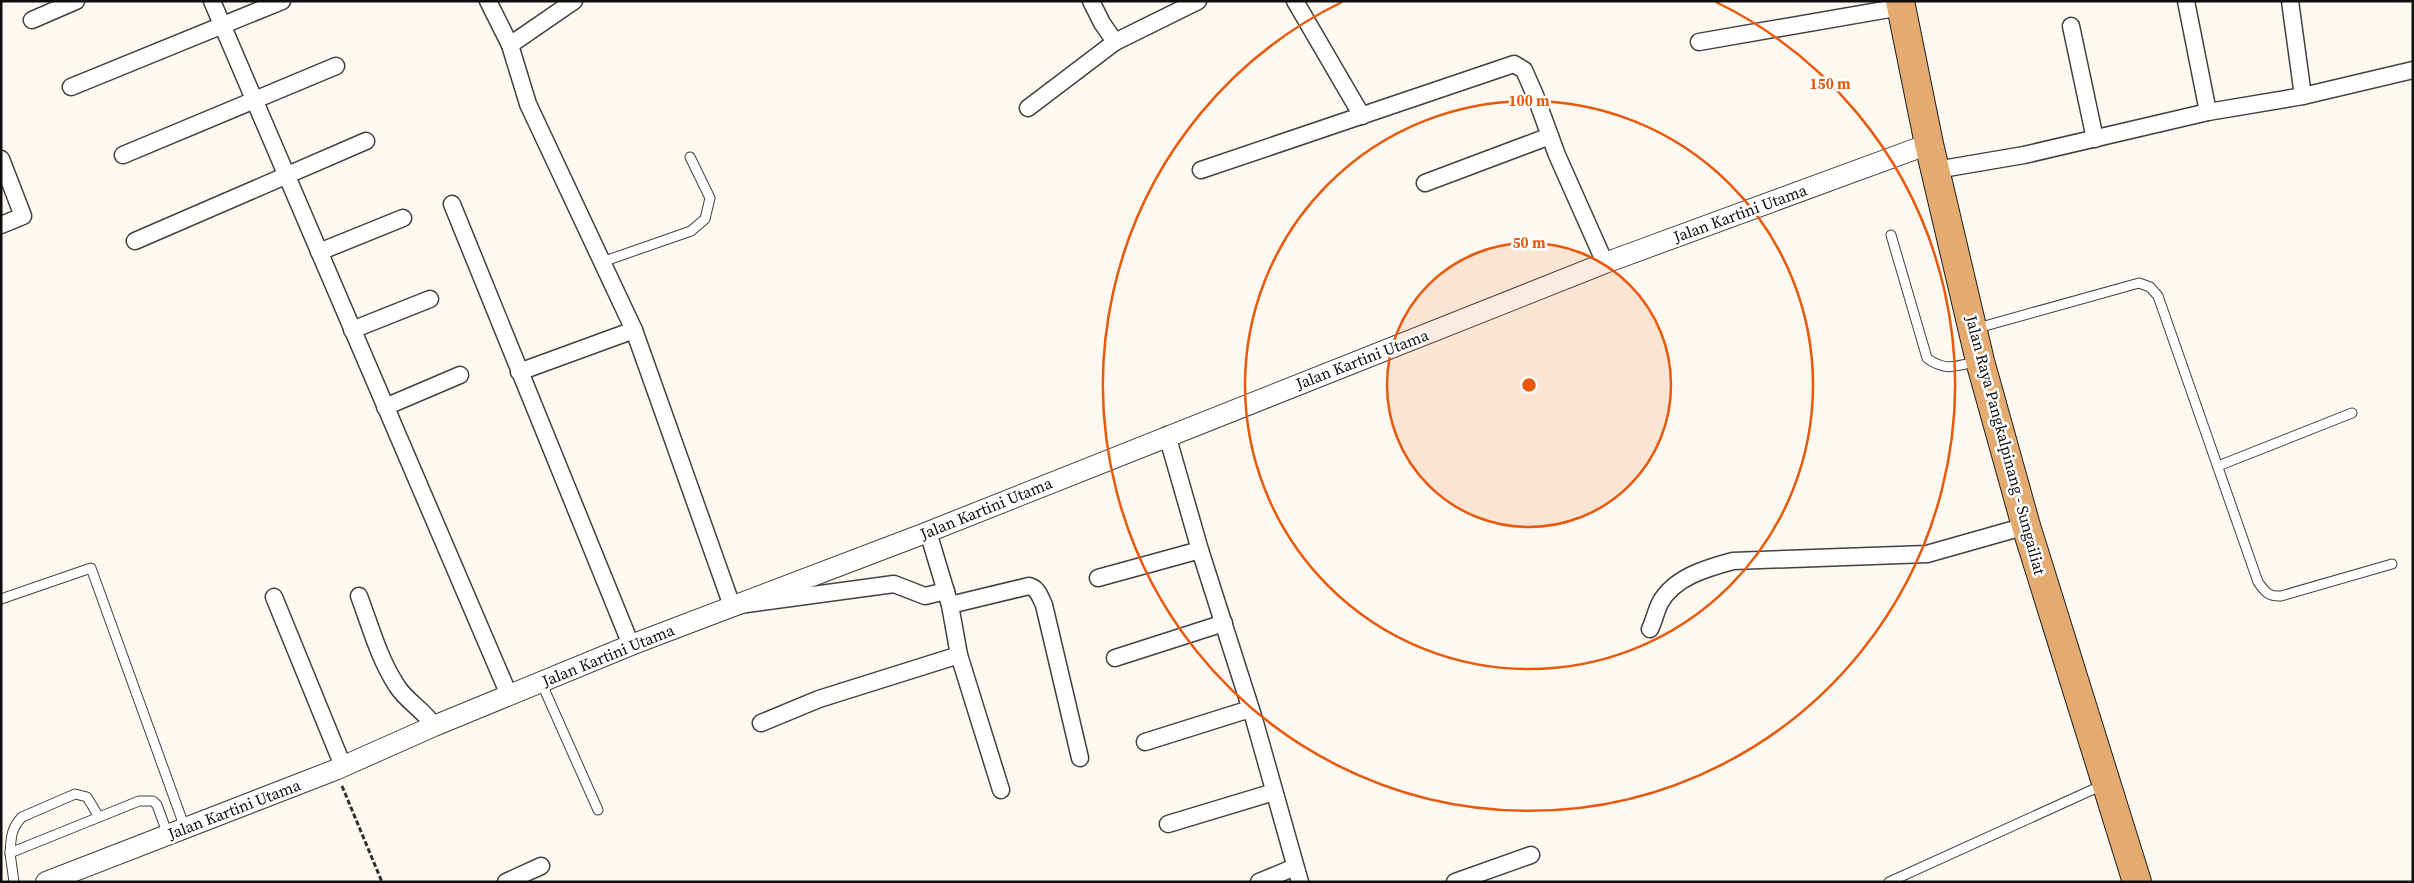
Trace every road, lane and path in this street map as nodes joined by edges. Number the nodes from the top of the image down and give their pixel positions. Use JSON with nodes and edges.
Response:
{"nodes":[{"id":1,"x":76,"y":1,"type":"edge"},
{"id":2,"x":212,"y":1,"type":"edge"},
{"id":3,"x":282,"y":1,"type":"edge"},
{"id":4,"x":488,"y":1,"type":"edge"},
{"id":5,"x":574,"y":1,"type":"edge"},
{"id":6,"x":1091,"y":1,"type":"edge"},
{"id":7,"x":1198,"y":1,"type":"edge"},
{"id":8,"x":1295,"y":1,"type":"edge"},
{"id":9,"x":2186,"y":1,"type":"edge"},
{"id":10,"x":2290,"y":1,"type":"edge"},
{"id":11,"x":1900,"y":4,"type":"edge"},
{"id":12,"x":32,"y":20,"type":"dead end"},
{"id":13,"x":223,"y":24,"type":"junction"},
{"id":14,"x":2072,"y":26,"type":"dead end"},
{"id":15,"x":1115,"y":42,"type":"junction"},
{"id":16,"x":1699,"y":42,"type":"dead end"},
{"id":17,"x":510,"y":45,"type":"junction"},
{"id":18,"x":336,"y":66,"type":"dead end"},
{"id":19,"x":2413,"y":70,"type":"edge"},
{"id":20,"x":71,"y":87,"type":"dead end"},
{"id":21,"x":2303,"y":96,"type":"junction"},
{"id":22,"x":254,"y":101,"type":"junction"},
{"id":23,"x":1028,"y":108,"type":"dead end"},
{"id":24,"x":2208,"y":112,"type":"junction"},
{"id":25,"x":1362,"y":116,"type":"junction"},
{"id":26,"x":1550,"y":136,"type":"junction"},
{"id":27,"x":2095,"y":139,"type":"junction"},
{"id":28,"x":366,"y":141,"type":"dead end"},
{"id":29,"x":123,"y":155,"type":"dead end"},
{"id":30,"x":690,"y":157,"type":"dead end"},
{"id":31,"x":1933,"y":157,"type":"junction"},
{"id":32,"x":1,"y":159,"type":"edge"},
{"id":33,"x":1201,"y":170,"type":"dead end"},
{"id":34,"x":286,"y":176,"type":"junction"},
{"id":35,"x":1424,"y":183,"type":"dead end"},
{"id":36,"x":452,"y":204,"type":"dead end"},
{"id":37,"x":403,"y":218,"type":"dead end"},
{"id":38,"x":1,"y":224,"type":"edge"},
{"id":39,"x":1892,"y":235,"type":"dead end"},
{"id":40,"x":135,"y":241,"type":"dead end"},
{"id":41,"x":319,"y":252,"type":"junction"},
{"id":42,"x":602,"y":262,"type":"junction"},
{"id":43,"x":1605,"y":263,"type":"junction"},
{"id":44,"x":430,"y":299,"type":"dead end"},
{"id":45,"x":1974,"y":329,"type":"junction"},
{"id":46,"x":352,"y":330,"type":"junction"},
{"id":47,"x":634,"y":330,"type":"junction"},
{"id":48,"x":1980,"y":361,"type":"junction"},
{"id":49,"x":520,"y":372,"type":"junction"},
{"id":50,"x":460,"y":374,"type":"dead end"},
{"id":51,"x":385,"y":406,"type":"junction"},
{"id":52,"x":2352,"y":413,"type":"dead end"},
{"id":53,"x":1167,"y":435,"type":"junction"},
{"id":54,"x":2218,"y":466,"type":"junction"},
{"id":55,"x":2026,"y":526,"type":"junction"},
{"id":56,"x":928,"y":532,"type":"junction"},
{"id":57,"x":1200,"y":550,"type":"junction"},
{"id":58,"x":2392,"y":564,"type":"dead end"},
{"id":59,"x":1098,"y":578,"type":"dead end"},
{"id":60,"x":359,"y":596,"type":"dead end"},
{"id":61,"x":274,"y":597,"type":"dead end"},
{"id":62,"x":948,"y":598,"type":"junction"},
{"id":63,"x":1,"y":600,"type":"edge"},
{"id":64,"x":732,"y":606,"type":"junction"},
{"id":65,"x":1224,"y":623,"type":"junction"},
{"id":66,"x":1650,"y":629,"type":"dead end"},
{"id":67,"x":631,"y":645,"type":"junction"},
{"id":68,"x":959,"y":655,"type":"junction"},
{"id":69,"x":1115,"y":658,"type":"dead end"},
{"id":70,"x":541,"y":682,"type":"junction"},
{"id":71,"x":508,"y":695,"type":"junction"},
{"id":72,"x":1250,"y":708,"type":"junction"},
{"id":73,"x":761,"y":723,"type":"dead end"},
{"id":74,"x":434,"y":726,"type":"junction"},
{"id":75,"x":1145,"y":742,"type":"dead end"},
{"id":76,"x":1080,"y":758,"type":"dead end"},
{"id":77,"x":339,"y":768,"type":"junction"},
{"id":78,"x":2105,"y":784,"type":"junction"},
{"id":79,"x":1001,"y":790,"type":"dead end"},
{"id":80,"x":1274,"y":792,"type":"junction"},
{"id":81,"x":598,"y":810,"type":"dead end"},
{"id":82,"x":99,"y":817,"type":"junction"},
{"id":83,"x":1168,"y":824,"type":"dead end"},
{"id":84,"x":176,"y":831,"type":"junction"},
{"id":85,"x":10,"y":853,"type":"junction"},
{"id":86,"x":1531,"y":855,"type":"dead end"},
{"id":87,"x":541,"y":866,"type":"dead end"},
{"id":88,"x":1298,"y":874,"type":"edge"},
{"id":89,"x":14,"y":882,"type":"edge"},
{"id":90,"x":46,"y":882,"type":"edge"},
{"id":91,"x":382,"y":882,"type":"edge"},
{"id":92,"x":506,"y":882,"type":"edge"},
{"id":93,"x":1259,"y":882,"type":"edge"},
{"id":94,"x":1454,"y":882,"type":"edge"},
{"id":95,"x":1889,"y":882,"type":"edge"},
{"id":96,"x":2137,"y":882,"type":"edge"}],
"edges":[{"from":1,"to":12,"type":"street"},
{"from":2,"to":13,"type":"street"},
{"from":3,"to":13,"type":"street"},
{"from":4,"to":17,"type":"street"},
{"from":5,"to":17,"type":"street"},
{"from":6,"to":15,"type":"street"},
{"from":7,"to":15,"type":"street"},
{"from":8,"to":25,"type":"street"},
{"from":9,"to":24,"type":"street"},
{"from":10,"to":21,"type":"street"},
{"from":11,"to":16,"type":"street"},
{"from":11,"to":31,"type":"highway","name":"Jalan Raya Pangkalpinang - Sungailiat"},
{"from":13,"to":20,"type":"street"},
{"from":13,"to":22,"type":"street"},
{"from":14,"to":27,"type":"street"},
{"from":15,"to":23,"type":"street"},
{"from":17,"to":42,"type":"street"},
{"from":18,"to":22,"type":"street"},
{"from":19,"to":21,"type":"street"},
{"from":21,"to":24,"type":"street"},
{"from":22,"to":29,"type":"street"},
{"from":22,"to":34,"type":"street"},
{"from":24,"to":27,"type":"street"},
{"from":25,"to":26,"type":"street"},
{"from":25,"to":33,"type":"street"},
{"from":26,"to":35,"type":"street"},
{"from":26,"to":43,"type":"street"},
{"from":27,"to":31,"type":"street"},
{"from":28,"to":34,"type":"street"},
{"from":30,"to":42,"type":"lane"},
{"from":31,"to":43,"type":"street","name":"Jalan Kartini Utama"},
{"from":31,"to":45,"type":"highway","name":"Jalan Raya Pangkalpinang - Sungailiat"},
{"from":32,"to":38,"type":"street"},
{"from":34,"to":40,"type":"street"},
{"from":34,"to":41,"type":"street"},
{"from":36,"to":49,"type":"street"},
{"from":37,"to":41,"type":"street"},
{"from":39,"to":48,"type":"lane"},
{"from":41,"to":46,"type":"street"},
{"from":42,"to":47,"type":"street"},
{"from":43,"to":53,"type":"street","name":"Jalan Kartini Utama"},
{"from":44,"to":46,"type":"street"},
{"from":45,"to":48,"type":"highway","name":"Jalan Raya Pangkalpinang - Sungailiat"},
{"from":45,"to":54,"type":"lane"},
{"from":46,"to":51,"type":"street"},
{"from":47,"to":49,"type":"street"},
{"from":47,"to":64,"type":"street"},
{"from":48,"to":55,"type":"highway","name":"Jalan Raya Pangkalpinang - Sungailiat"},
{"from":49,"to":67,"type":"street"},
{"from":50,"to":51,"type":"street"},
{"from":51,"to":71,"type":"street"},
{"from":52,"to":54,"type":"lane"},
{"from":53,"to":56,"type":"street","name":"Jalan Kartini Utama"},
{"from":53,"to":57,"type":"street"},
{"from":54,"to":58,"type":"lane"},
{"from":55,"to":66,"type":"street"},
{"from":55,"to":78,"type":"highway","name":"Jalan Raya Pangkalpinang - Sungailiat"},
{"from":56,"to":62,"type":"street"},
{"from":56,"to":64,"type":"street","name":"Jalan Kartini Utama"},
{"from":57,"to":59,"type":"street"},
{"from":57,"to":65,"type":"street"},
{"from":60,"to":74,"type":"street"},
{"from":61,"to":77,"type":"street"},
{"from":62,"to":64,"type":"street"},
{"from":62,"to":68,"type":"street"},
{"from":62,"to":76,"type":"street"},
{"from":63,"to":84,"type":"lane"},
{"from":64,"to":67,"type":"street","name":"Jalan Kartini Utama"},
{"from":65,"to":69,"type":"street"},
{"from":65,"to":72,"type":"street"},
{"from":67,"to":70,"type":"street","name":"Jalan Kartini Utama"},
{"from":68,"to":73,"type":"street"},
{"from":68,"to":79,"type":"street"},
{"from":70,"to":71,"type":"street","name":"Jalan Kartini Utama"},
{"from":70,"to":81,"type":"lane"},
{"from":71,"to":74,"type":"street","name":"Jalan Kartini Utama"},
{"from":72,"to":75,"type":"street"},
{"from":72,"to":80,"type":"street"},
{"from":74,"to":77,"type":"street","name":"Jalan Kartini Utama"},
{"from":77,"to":84,"type":"street","name":"Jalan Kartini Utama"},
{"from":77,"to":91,"type":"path"},
{"from":78,"to":95,"type":"lane"},
{"from":78,"to":96,"type":"highway","name":"Jalan Raya Pangkalpinang - Sungailiat"},
{"from":80,"to":83,"type":"street"},
{"from":80,"to":88,"type":"street"},
{"from":82,"to":84,"type":"lane"},
{"from":82,"to":85,"type":"lane"},
{"from":82,"to":85,"type":"lane"},
{"from":84,"to":90,"type":"street","name":"Jalan Kartini Utama"},
{"from":85,"to":89,"type":"lane"},
{"from":86,"to":94,"type":"street"},
{"from":87,"to":92,"type":"street"},
{"from":88,"to":93,"type":"street"}]}
